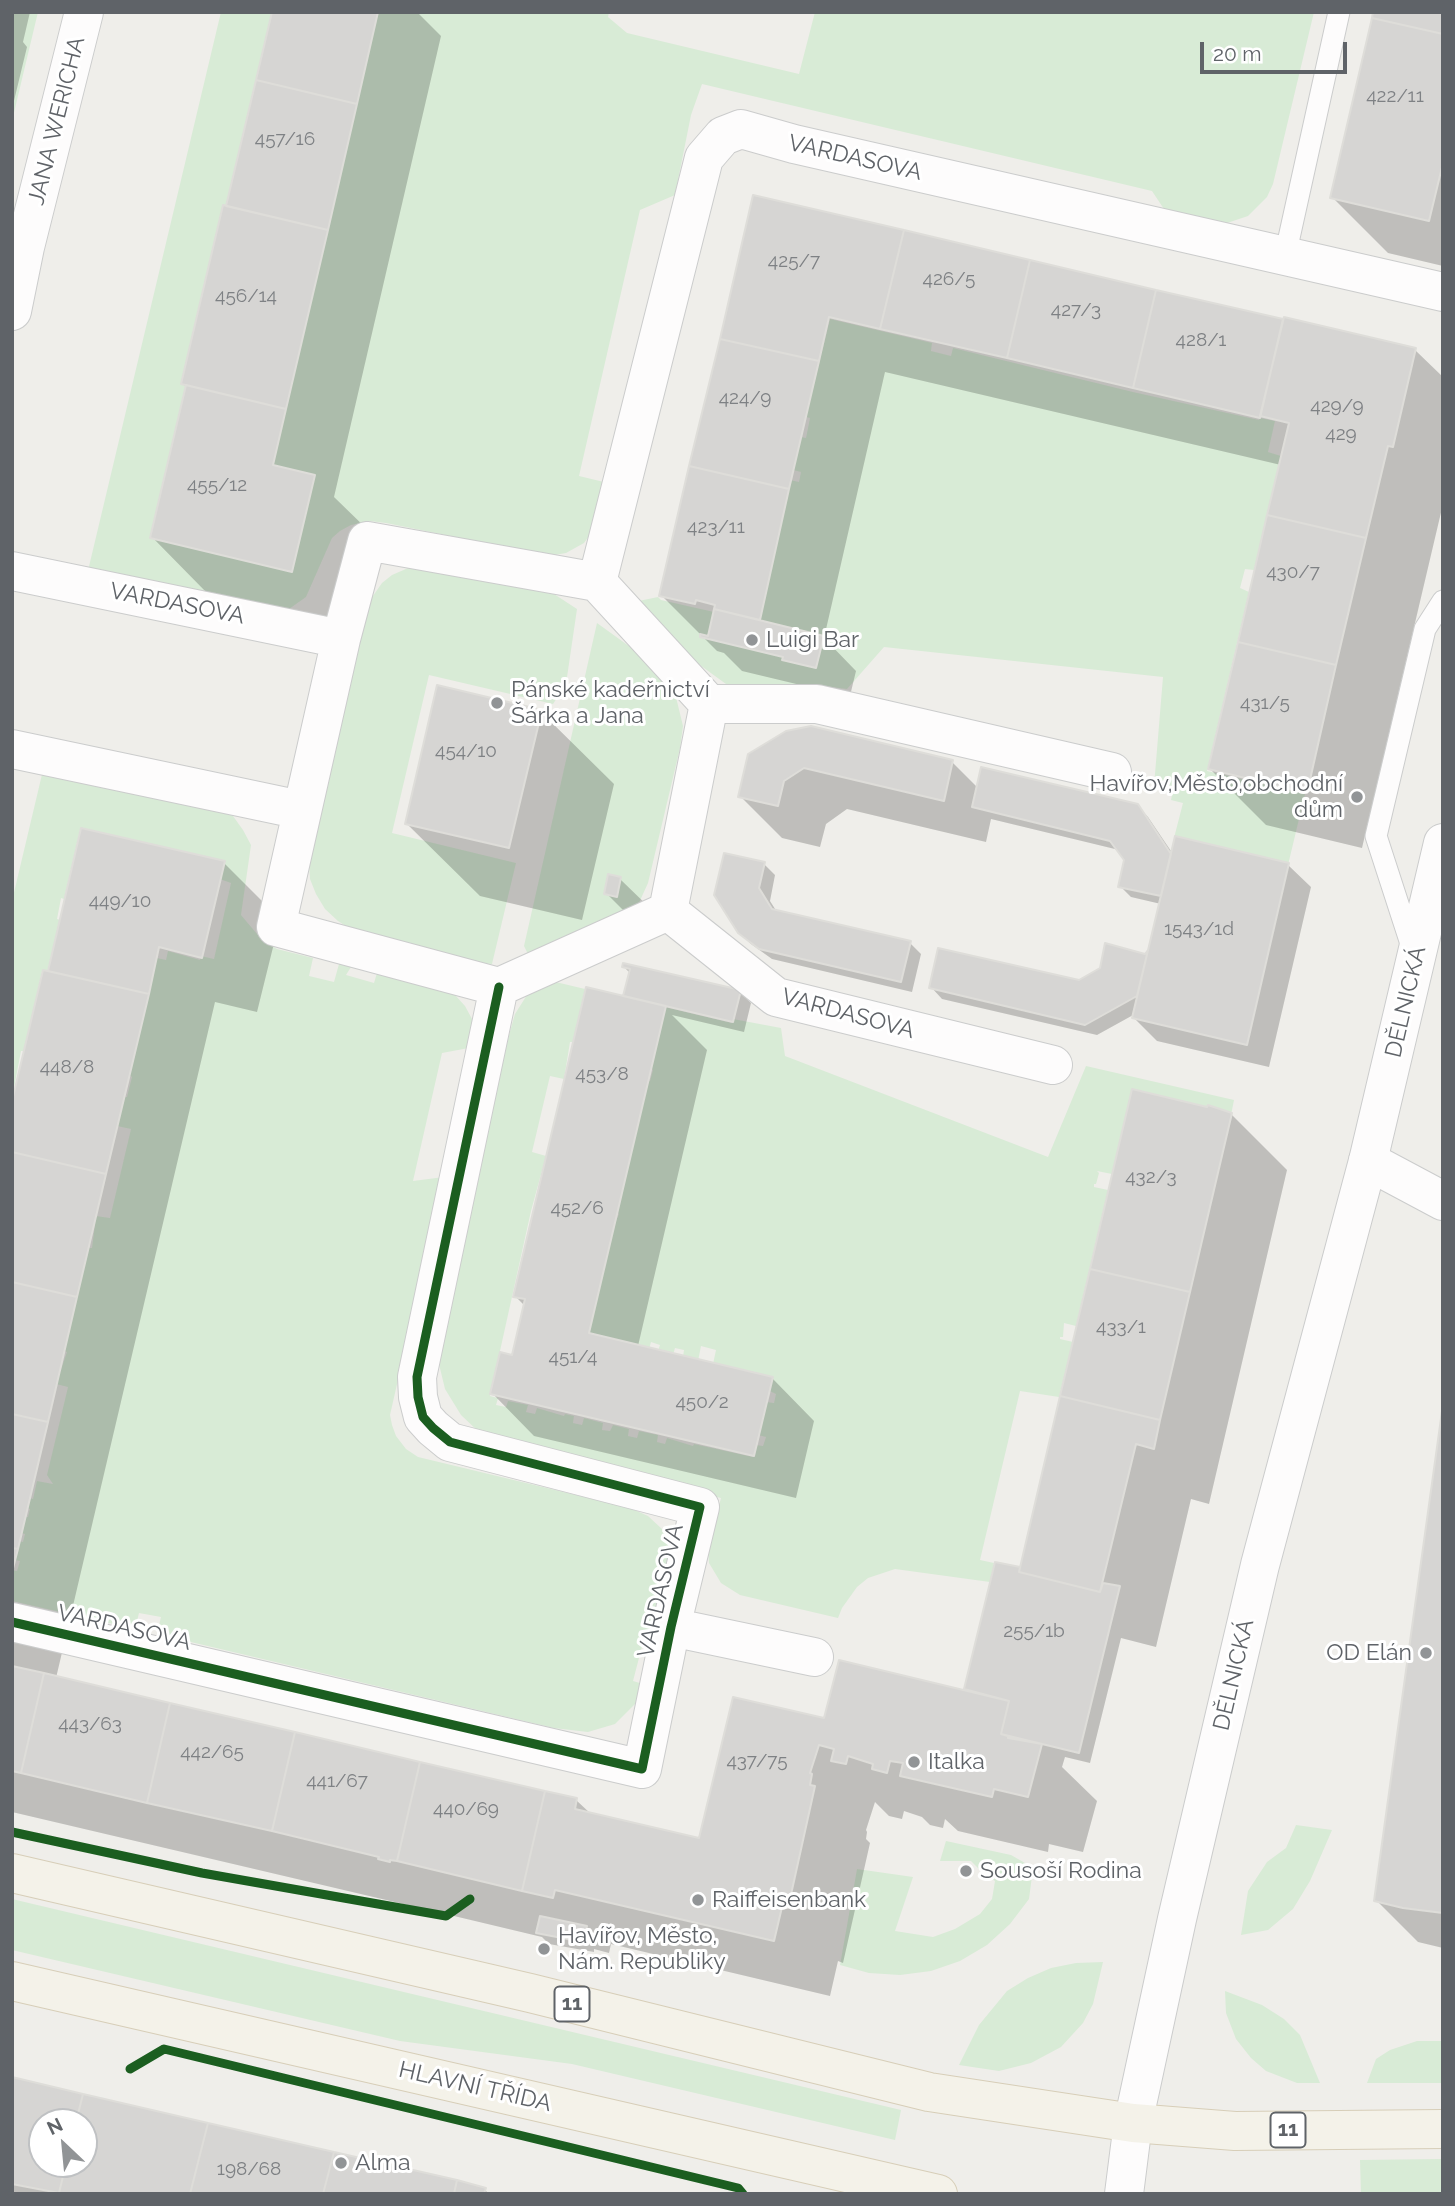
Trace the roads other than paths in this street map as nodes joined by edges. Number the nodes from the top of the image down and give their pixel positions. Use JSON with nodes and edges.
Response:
{"nodes":[{"id":1,"x":83,"y":12,"type":"edge"},
{"id":2,"x":1339,"y":12,"type":"edge"},
{"id":3,"x":19,"y":246,"type":"edge"},
{"id":4,"x":1285,"y":256,"type":"junction"},
{"id":5,"x":1443,"y":292,"type":"edge"},
{"id":6,"x":12,"y":311,"type":"edge"},
{"id":7,"x":12,"y":570,"type":"edge"},
{"id":8,"x":597,"y":582,"type":"junction"},
{"id":9,"x":1443,"y":601,"type":"edge"},
{"id":10,"x":341,"y":639,"type":"junction"},
{"id":11,"x":709,"y":704,"type":"junction"},
{"id":12,"x":12,"y":749,"type":"edge"},
{"id":13,"x":1112,"y":772,"type":"dead end"},
{"id":14,"x":301,"y":810,"type":"junction"},
{"id":15,"x":1443,"y":843,"type":"edge"},
{"id":16,"x":668,"y":911,"type":"junction"},
{"id":17,"x":1443,"y":926,"type":"edge"},
{"id":18,"x":1416,"y":958,"type":"junction"},
{"id":19,"x":499,"y":987,"type":"junction"},
{"id":20,"x":1053,"y":1065,"type":"dead end"},
{"id":21,"x":1368,"y":1161,"type":"junction"},
{"id":22,"x":1443,"y":1201,"type":"edge"},
{"id":23,"x":12,"y":1622,"type":"edge"},
{"id":24,"x":671,"y":1627,"type":"junction"},
{"id":25,"x":814,"y":1657,"type":"dead end"},
{"id":26,"x":12,"y":1873,"type":"edge"},
{"id":27,"x":12,"y":1980,"type":"edge"},
{"id":28,"x":1133,"y":2123,"type":"junction"},
{"id":29,"x":1443,"y":2129,"type":"edge"},
{"id":30,"x":938,"y":2194,"type":"edge"},
{"id":31,"x":1124,"y":2194,"type":"edge"}],
"edges":[{"from":1,"to":3,"type":"street","name":"JANA WERICHA"},
{"from":2,"to":4,"type":"lane"},
{"from":3,"to":6,"type":"street","name":"JANA WERICHA"},
{"from":4,"to":5,"type":"street","name":"VARDASOVA"},
{"from":4,"to":8,"type":"street","name":"VARDASOVA"},
{"from":7,"to":10,"type":"street","name":"VARDASOVA"},
{"from":8,"to":10,"type":"street"},
{"from":8,"to":11,"type":"street"},
{"from":9,"to":18,"type":"lane"},
{"from":10,"to":14,"type":"street"},
{"from":11,"to":13,"type":"street"},
{"from":11,"to":16,"type":"street"},
{"from":12,"to":14,"type":"street"},
{"from":14,"to":19,"type":"street"},
{"from":15,"to":18,"type":"street","name":"DĚLNICKÁ"},
{"from":16,"to":19,"type":"street"},
{"from":16,"to":20,"type":"street","name":"VARDASOVA"},
{"from":17,"to":18,"type":"lane"},
{"from":18,"to":21,"type":"street","name":"DĚLNICKÁ"},
{"from":19,"to":24,"type":"street","name":"VARDASOVA"},
{"from":21,"to":22,"type":"street"},
{"from":21,"to":28,"type":"street","name":"DĚLNICKÁ"},
{"from":23,"to":24,"type":"street","name":"VARDASOVA"},
{"from":24,"to":25,"type":"street","name":"VARDASOVA"},
{"from":26,"to":28,"type":"main road","number":"11"},
{"from":27,"to":30,"type":"main road","name":"HLAVNÍ TŘÍDA"},
{"from":28,"to":29,"type":"main road","number":"11"},
{"from":28,"to":31,"type":"street","name":"DĚLNICKÁ"}]}
